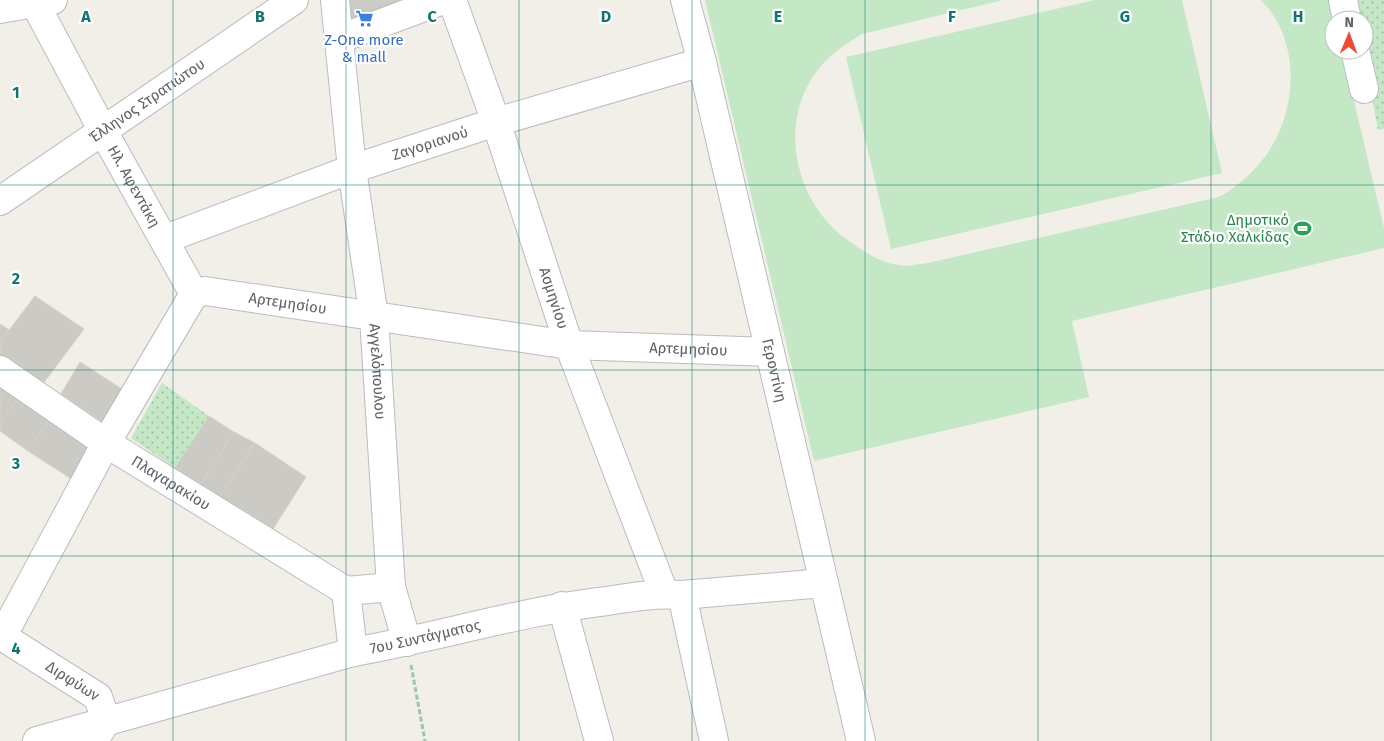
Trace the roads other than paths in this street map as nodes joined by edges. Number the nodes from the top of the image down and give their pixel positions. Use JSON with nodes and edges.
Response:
{"nodes":[{"id":1,"x":335,"y":0,"type":"edge"},
{"id":2,"x":443,"y":0,"type":"edge"},
{"id":3,"x":452,"y":0,"type":"edge"},
{"id":4,"x":685,"y":0,"type":"edge"},
{"id":5,"x":41,"y":1,"type":"edge"},
{"id":6,"x":285,"y":2,"type":"edge"},
{"id":7,"x":0,"y":9,"type":"edge"},
{"id":8,"x":339,"y":39,"type":"junction"},
{"id":9,"x":1357,"y":60,"type":"edge"},
{"id":10,"x":702,"y":62,"type":"junction"},
{"id":11,"x":1364,"y":89,"type":"dead end"},
{"id":12,"x":496,"y":122,"type":"junction"},
{"id":13,"x":103,"y":131,"type":"junction"},
{"id":14,"x":352,"y":169,"type":"junction"},
{"id":15,"x":0,"y":201,"type":"edge"},
{"id":16,"x":165,"y":239,"type":"junction"},
{"id":17,"x":194,"y":294,"type":"junction"},
{"id":18,"x":374,"y":317,"type":"junction"},
{"id":19,"x":569,"y":345,"type":"junction"},
{"id":20,"x":770,"y":352,"type":"junction"},
{"id":21,"x":0,"y":370,"type":"edge"},
{"id":22,"x":106,"y":442,"type":"junction"},
{"id":23,"x":824,"y":584,"type":"junction"},
{"id":24,"x":391,"y":587,"type":"junction"},
{"id":25,"x":346,"y":591,"type":"junction"},
{"id":26,"x":673,"y":594,"type":"junction"},
{"id":27,"x":562,"y":606,"type":"junction"},
{"id":28,"x":1,"y":636,"type":"edge"},
{"id":29,"x":407,"y":642,"type":"junction"},
{"id":30,"x":353,"y":652,"type":"junction"},
{"id":31,"x":100,"y":731,"type":"edge"},
{"id":32,"x":37,"y":741,"type":"edge"},
{"id":33,"x":599,"y":741,"type":"edge"},
{"id":34,"x":714,"y":741,"type":"edge"},
{"id":35,"x":860,"y":741,"type":"edge"}],
"edges":[{"from":1,"to":8,"type":"street","name":"Αγγελόπουλου"},
{"from":2,"to":8,"type":"street"},
{"from":3,"to":12,"type":"street","name":"Ασμηνίου"},
{"from":4,"to":10,"type":"street","name":"Γεροντίνη"},
{"from":5,"to":7,"type":"street"},
{"from":5,"to":13,"type":"street","name":"Ηλ. Αφεντάκη"},
{"from":6,"to":13,"type":"street","name":"Έλληνος Στρατιώτου"},
{"from":8,"to":14,"type":"street","name":"Αγγελόπουλου"},
{"from":9,"to":11,"type":"street"},
{"from":10,"to":12,"type":"street","name":"Ζαγοριανού"},
{"from":10,"to":20,"type":"street","name":"Γεροντίνη"},
{"from":12,"to":14,"type":"street","name":"Ζαγοριανού"},
{"from":12,"to":19,"type":"street","name":"Ασμηνίου"},
{"from":13,"to":15,"type":"street","name":"Έλληνος Στρατιώτου"},
{"from":13,"to":16,"type":"street","name":"Ηλ. Αφεντάκη"},
{"from":14,"to":16,"type":"street","name":"Ζαγοριανού"},
{"from":14,"to":18,"type":"street","name":"Αγγελόπουλου"},
{"from":16,"to":17,"type":"street","name":"Ηλ. Αφεντάκη"},
{"from":17,"to":18,"type":"street","name":"Αρτεμησίου"},
{"from":17,"to":22,"type":"street"},
{"from":18,"to":19,"type":"street","name":"Αρτεμησίου"},
{"from":18,"to":24,"type":"street","name":"Αγγελόπουλου"},
{"from":19,"to":20,"type":"street","name":"Αρτεμησίου"},
{"from":19,"to":26,"type":"street","name":"Ασμηνίου"},
{"from":20,"to":23,"type":"street","name":"Γεροντίνη"},
{"from":21,"to":22,"type":"street","name":"Πλαγαρακίου"},
{"from":22,"to":25,"type":"street","name":"Πλαγαρακίου"},
{"from":22,"to":28,"type":"street"},
{"from":23,"to":26,"type":"street","name":"7ου Συντάγματος"},
{"from":23,"to":35,"type":"street","name":"Γεροντίνη"},
{"from":24,"to":25,"type":"street"},
{"from":24,"to":29,"type":"street","name":"Αγγελόπουλου"},
{"from":25,"to":30,"type":"street"},
{"from":26,"to":27,"type":"street","name":"7ου Συντάγματος"},
{"from":26,"to":34,"type":"street","name":"Ασμηνίου"},
{"from":27,"to":29,"type":"street","name":"7ου Συντάγματος"},
{"from":27,"to":33,"type":"street"},
{"from":28,"to":31,"type":"street","name":"Διρφύων"},
{"from":29,"to":30,"type":"street","name":"7ου Συντάγματος"},
{"from":30,"to":31,"type":"street","name":"7ου Συντάγματος"},
{"from":31,"to":32,"type":"street","name":"7ου Συντάγματος"}]}
